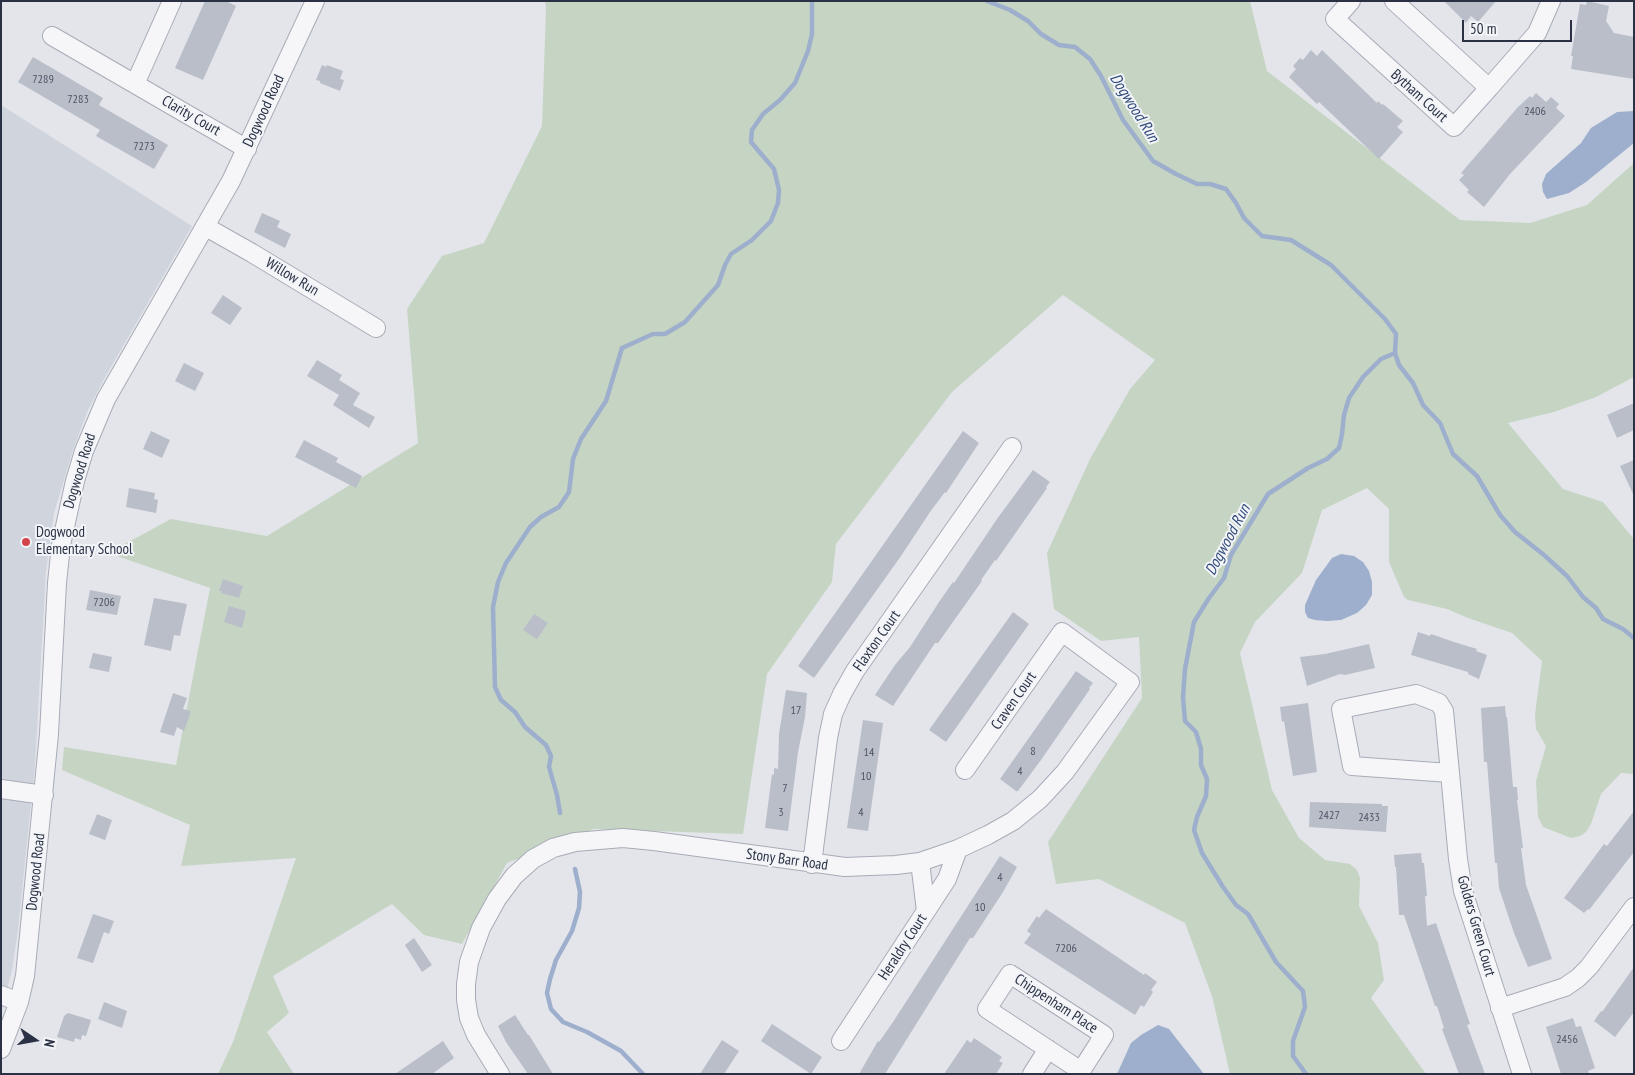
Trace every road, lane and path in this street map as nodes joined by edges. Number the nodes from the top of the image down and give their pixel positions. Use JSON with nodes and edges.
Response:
{"nodes":[{"id":1,"x":172,"y":1,"type":"edge"},
{"id":2,"x":315,"y":1,"type":"edge"},
{"id":3,"x":1351,"y":1,"type":"edge"},
{"id":4,"x":1394,"y":1,"type":"edge"},
{"id":5,"x":1551,"y":1,"type":"edge"},
{"id":6,"x":52,"y":36,"type":"dead end"},
{"id":7,"x":135,"y":84,"type":"junction"},
{"id":8,"x":1489,"y":88,"type":"junction"},
{"id":9,"x":247,"y":149,"type":"junction"},
{"id":10,"x":206,"y":227,"type":"junction"},
{"id":11,"x":376,"y":328,"type":"dead end"},
{"id":12,"x":1012,"y":447,"type":"dead end"},
{"id":13,"x":1062,"y":632,"type":"joint"},
{"id":14,"x":965,"y":770,"type":"dead end"},
{"id":15,"x":1450,"y":774,"type":"junction"},
{"id":16,"x":1,"y":789,"type":"edge"},
{"id":17,"x":44,"y":795,"type":"junction"},
{"id":18,"x":958,"y":849,"type":"junction"},
{"id":19,"x":920,"y":862,"type":"junction"},
{"id":20,"x":812,"y":864,"type":"junction"},
{"id":21,"x":1634,"y":907,"type":"edge"},
{"id":22,"x":926,"y":911,"type":"junction"},
{"id":23,"x":1,"y":995,"type":"edge"},
{"id":24,"x":19,"y":1002,"type":"junction"},
{"id":25,"x":1500,"y":1008,"type":"junction"},
{"id":26,"x":841,"y":1041,"type":"dead end"},
{"id":27,"x":1,"y":1049,"type":"edge"},
{"id":28,"x":1048,"y":1049,"type":"junction"},
{"id":29,"x":499,"y":1074,"type":"edge"},
{"id":30,"x":1032,"y":1074,"type":"edge"},
{"id":31,"x":1522,"y":1074,"type":"edge"}],
"edges":[{"from":1,"to":7,"type":"street"},
{"from":2,"to":9,"type":"street","name":"Dogwood Road"},
{"from":3,"to":8,"type":"street","name":"Bytham Court"},
{"from":4,"to":8,"type":"street"},
{"from":5,"to":8,"type":"street"},
{"from":6,"to":7,"type":"street","name":"Clarity Court"},
{"from":7,"to":9,"type":"street","name":"Clarity Court"},
{"from":9,"to":10,"type":"street","name":"Dogwood Road"},
{"from":10,"to":11,"type":"street","name":"Willow Run"},
{"from":10,"to":17,"type":"street","name":"Dogwood Road"},
{"from":12,"to":20,"type":"street","name":"Flaxton Court"},
{"from":13,"to":14,"type":"street","name":"Craven Court"},
{"from":13,"to":18,"type":"street","name":"Stony Barr Road"},
{"from":15,"to":15,"type":"street","name":"Golders Green Court"},
{"from":15,"to":25,"type":"street","name":"Golders Green Court"},
{"from":16,"to":17,"type":"street"},
{"from":17,"to":24,"type":"street","name":"Dogwood Road"},
{"from":18,"to":19,"type":"street","name":"Stony Barr Road"},
{"from":18,"to":22,"type":"street","name":"Heraldry Court"},
{"from":19,"to":20,"type":"street","name":"Stony Barr Road"},
{"from":19,"to":22,"type":"street"},
{"from":20,"to":29,"type":"street","name":"Stony Barr Road"},
{"from":21,"to":25,"type":"street"},
{"from":22,"to":26,"type":"street","name":"Heraldry Court"},
{"from":23,"to":24,"type":"street"},
{"from":24,"to":27,"type":"street","name":"Dogwood Road"},
{"from":25,"to":31,"type":"street","name":"Golders Green Court"},
{"from":28,"to":28,"type":"street","name":"Chippenham Place"},
{"from":28,"to":30,"type":"street"}]}
